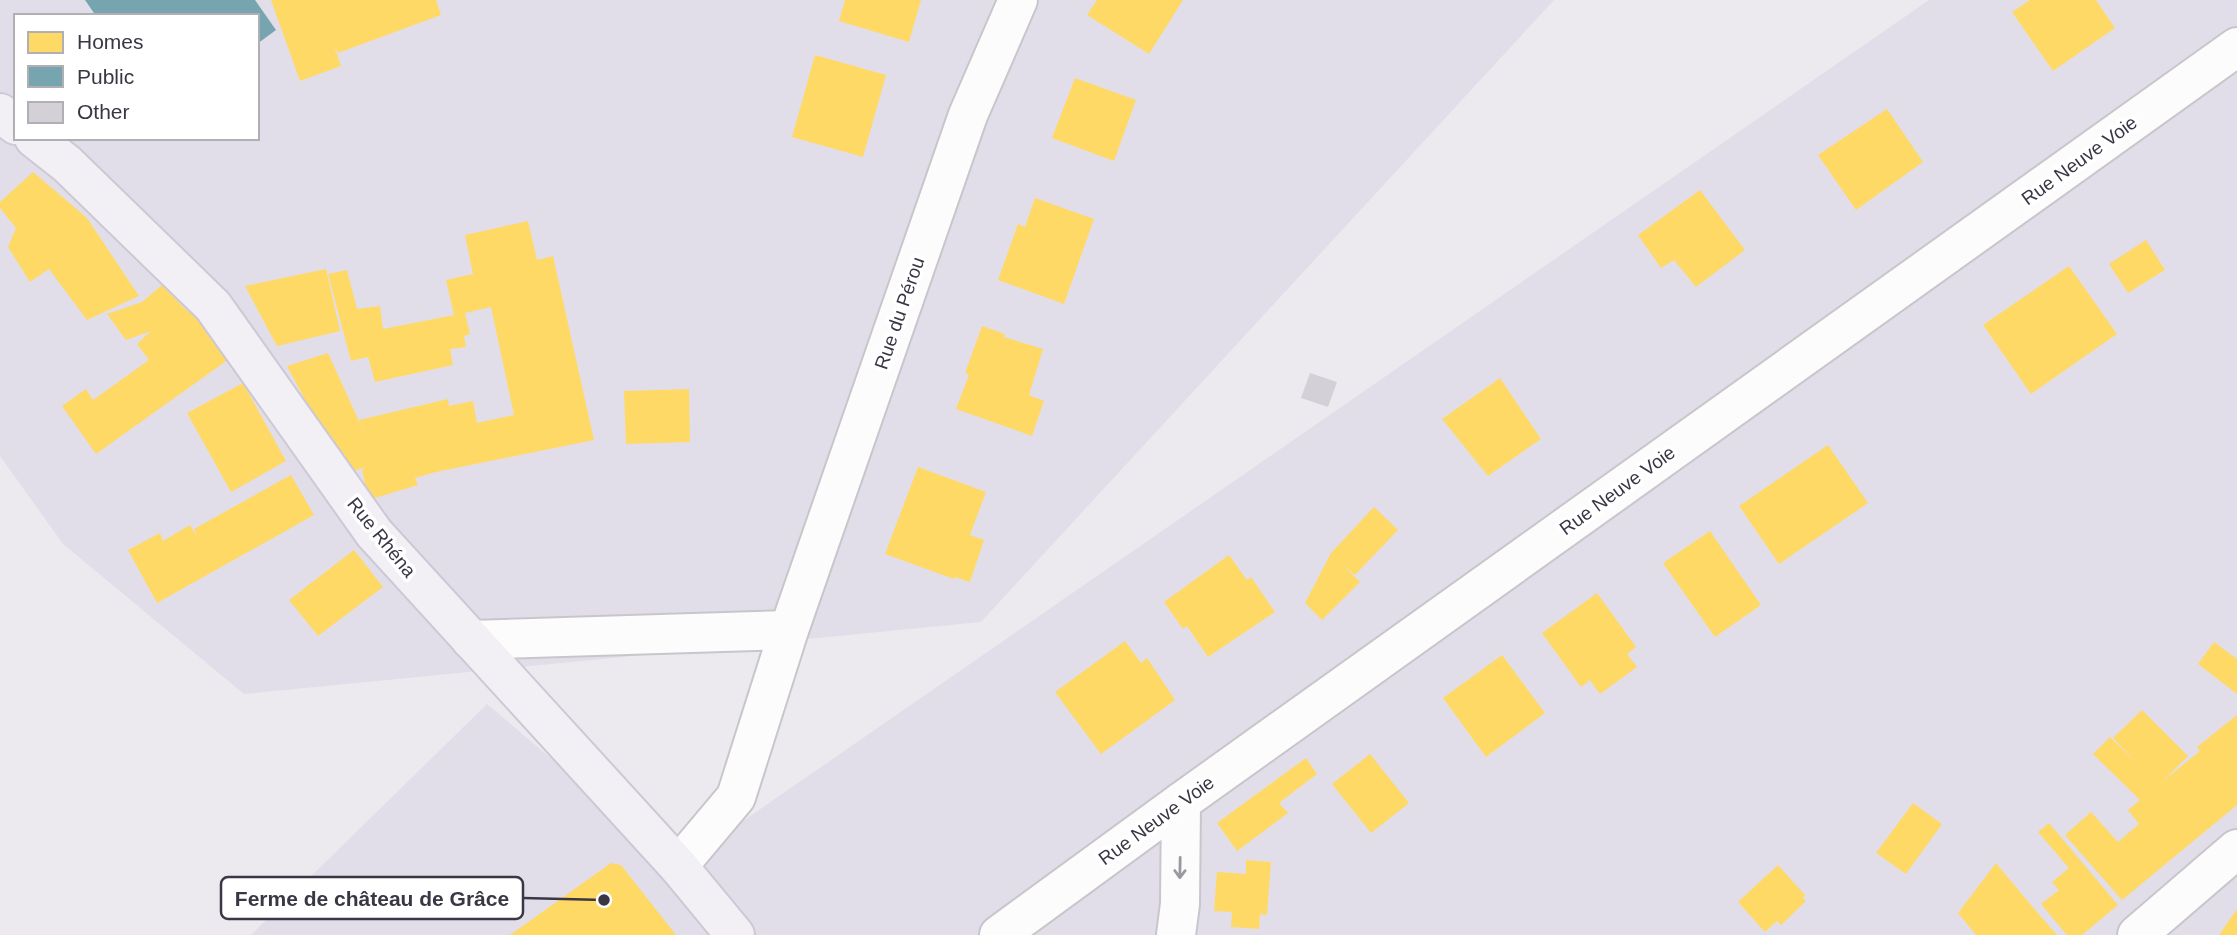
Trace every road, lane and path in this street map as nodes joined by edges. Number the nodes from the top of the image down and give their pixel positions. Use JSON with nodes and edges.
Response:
{"nodes":[{"id":1,"x":1018,"y":0,"type":"edge"},
{"id":2,"x":2237,"y":47,"type":"edge"},
{"id":3,"x":37,"y":140,"type":"edge"},
{"id":4,"x":789,"y":630,"type":"junction"},
{"id":5,"x":471,"y":640,"type":"junction"},
{"id":6,"x":1181,"y":802,"type":"junction"},
{"id":7,"x":2237,"y":849,"type":"edge"},
{"id":8,"x":678,"y":866,"type":"junction"},
{"id":9,"x":736,"y":935,"type":"edge"},
{"id":10,"x":999,"y":935,"type":"edge"},
{"id":11,"x":1176,"y":935,"type":"edge"},
{"id":12,"x":2137,"y":935,"type":"edge"}],
"edges":[{"from":1,"to":4,"type":"street","name":"Rue du Pérou"},
{"from":2,"to":6,"type":"street","name":"Rue Neuve Voie"},
{"from":3,"to":5,"type":"street","name":"Rue Rhéna"},
{"from":4,"to":5,"type":"street"},
{"from":4,"to":8,"type":"street","name":"Rue du Pérou"},
{"from":5,"to":8,"type":"street","name":"Rue Rhéna"},
{"from":6,"to":10,"type":"street","name":"Rue Neuve Voie"},
{"from":6,"to":11,"type":"street","one_way":true},
{"from":7,"to":12,"type":"street"},
{"from":8,"to":9,"type":"street","name":"Rue Rhéna"}]}
